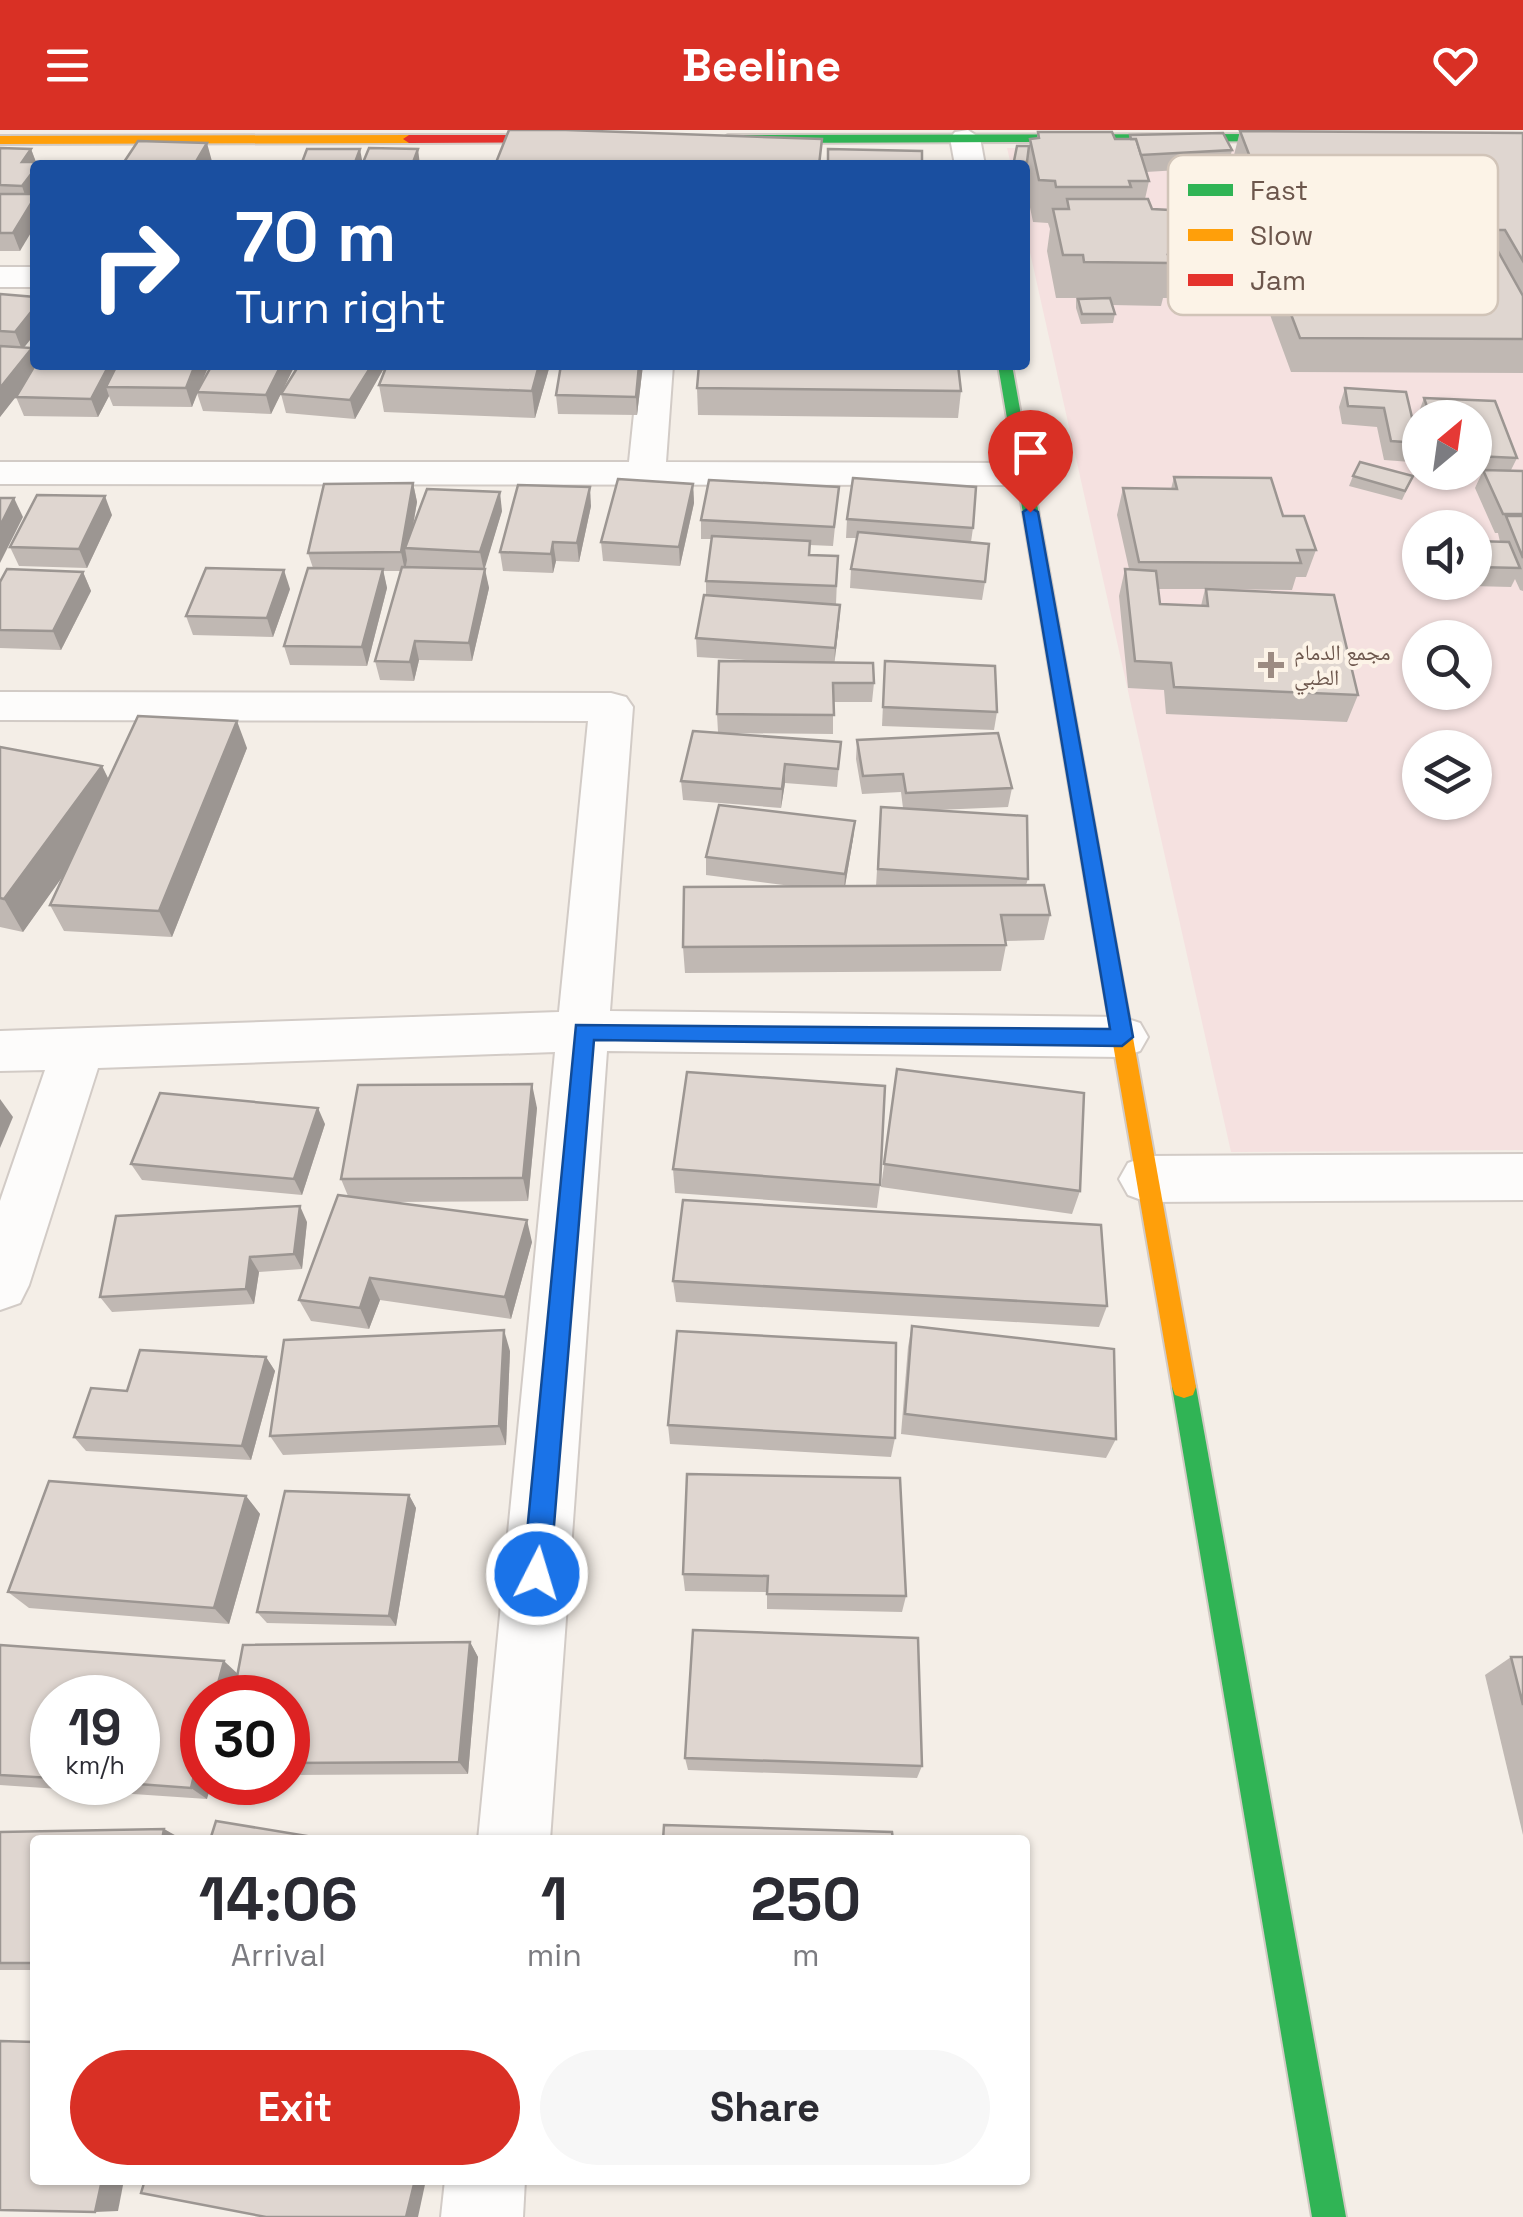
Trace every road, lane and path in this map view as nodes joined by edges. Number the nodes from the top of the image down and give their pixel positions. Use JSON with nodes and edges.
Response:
{"nodes":[{"id":1,"x":404,"y":130,"type":"edge"},
{"id":2,"x":712,"y":138,"type":"edge"},
{"id":3,"x":1344,"y":138,"type":"edge"},
{"id":4,"x":341,"y":139,"type":"junction"},
{"id":5,"x":614,"y":139,"type":"edge"},
{"id":6,"x":0,"y":140,"type":"edge"},
{"id":7,"x":968,"y":152,"type":"edge"},
{"id":8,"x":0,"y":277,"type":"edge"},
{"id":9,"x":30,"y":277,"type":"edge"},
{"id":10,"x":656,"y":370,"type":"edge"},
{"id":11,"x":1006,"y":370,"type":"edge"},
{"id":12,"x":648,"y":472,"type":"junction"},
{"id":13,"x":0,"y":474,"type":"edge"},
{"id":14,"x":1024,"y":474,"type":"junction"},
{"id":15,"x":0,"y":706,"type":"edge"},
{"id":16,"x":584,"y":1031,"type":"junction"},
{"id":17,"x":1122,"y":1037,"type":"junction"},
{"id":18,"x":0,"y":1051,"type":"edge"},
{"id":19,"x":77,"y":1052,"type":"junction"},
{"id":20,"x":1523,"y":1177,"type":"edge"},
{"id":21,"x":1147,"y":1179,"type":"junction"},
{"id":22,"x":0,"y":1285,"type":"edge"},
{"id":23,"x":514,"y":1835,"type":"edge"},
{"id":24,"x":485,"y":2185,"type":"edge"},
{"id":25,"x":482,"y":2217,"type":"edge"},
{"id":26,"x":1329,"y":2217,"type":"edge"}],
"edges":[{"from":1,"to":4,"type":"street"},
{"from":2,"to":7,"type":"street"},
{"from":3,"to":7,"type":"street"},
{"from":4,"to":5,"type":"street"},
{"from":4,"to":6,"type":"street"},
{"from":8,"to":9,"type":"street"},
{"from":10,"to":12,"type":"street"},
{"from":11,"to":14,"type":"street"},
{"from":12,"to":13,"type":"street"},
{"from":12,"to":14,"type":"street"},
{"from":14,"to":17,"type":"street"},
{"from":15,"to":16,"type":"street"},
{"from":16,"to":17,"type":"street"},
{"from":16,"to":19,"type":"street"},
{"from":16,"to":23,"type":"street"},
{"from":17,"to":21,"type":"street"},
{"from":18,"to":19,"type":"street"},
{"from":19,"to":22,"type":"street"},
{"from":20,"to":21,"type":"street"},
{"from":21,"to":26,"type":"street"},
{"from":24,"to":25,"type":"street"}]}
